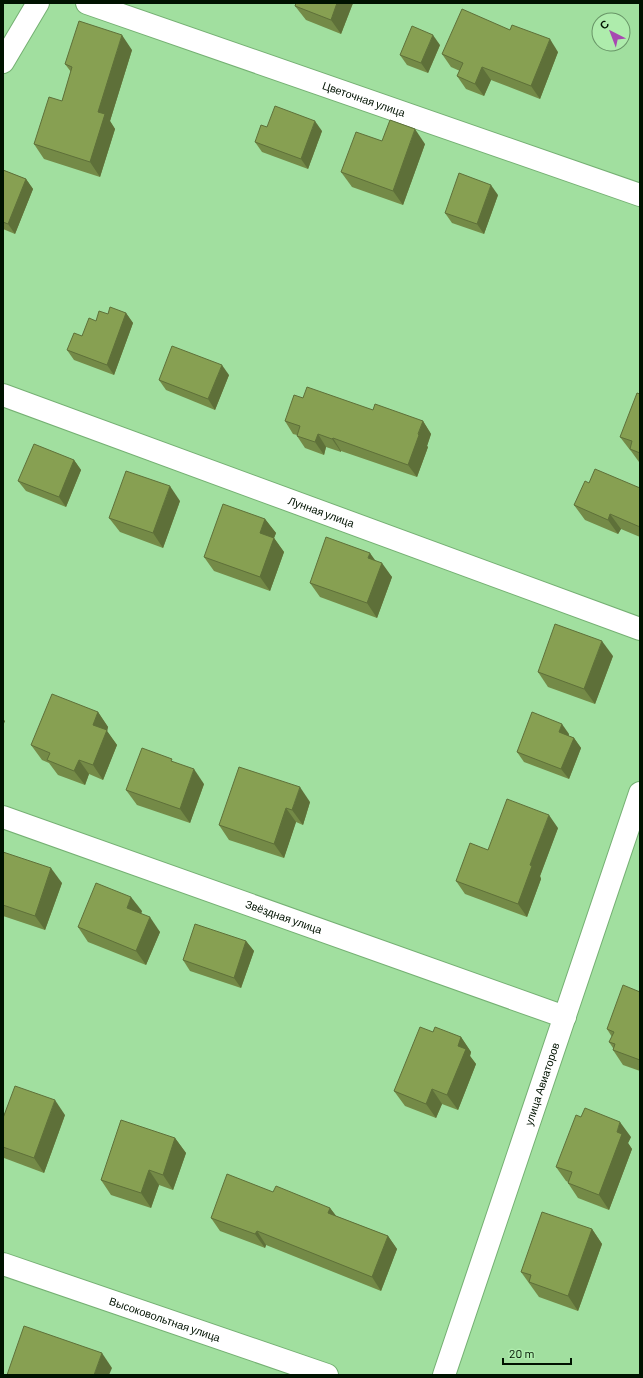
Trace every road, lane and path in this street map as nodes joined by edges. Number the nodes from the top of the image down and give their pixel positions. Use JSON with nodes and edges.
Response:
{"nodes":[{"id":1,"x":38,"y":3,"type":"edge"},
{"id":2,"x":87,"y":3,"type":"edge"},
{"id":3,"x":3,"y":62,"type":"edge"},
{"id":4,"x":640,"y":195,"type":"edge"},
{"id":5,"x":3,"y":395,"type":"edge"},
{"id":6,"x":640,"y":629,"type":"edge"},
{"id":7,"x":640,"y":793,"type":"edge"},
{"id":8,"x":3,"y":817,"type":"edge"},
{"id":9,"x":565,"y":1017,"type":"junction"},
{"id":10,"x":3,"y":1264,"type":"edge"},
{"id":11,"x":327,"y":1375,"type":"edge"},
{"id":12,"x":444,"y":1375,"type":"edge"}],
"edges":[{"from":1,"to":3,"type":"street"},
{"from":2,"to":4,"type":"street","name":"Цветочная улица"},
{"from":5,"to":6,"type":"street","name":"Лунная улица"},
{"from":7,"to":9,"type":"street","name":"улица Авиаторов"},
{"from":8,"to":9,"type":"street","name":"Звёздная улица"},
{"from":9,"to":12,"type":"street","name":"улица Авиаторов"},
{"from":10,"to":11,"type":"street","name":"Высоковольтная улица"}]}
